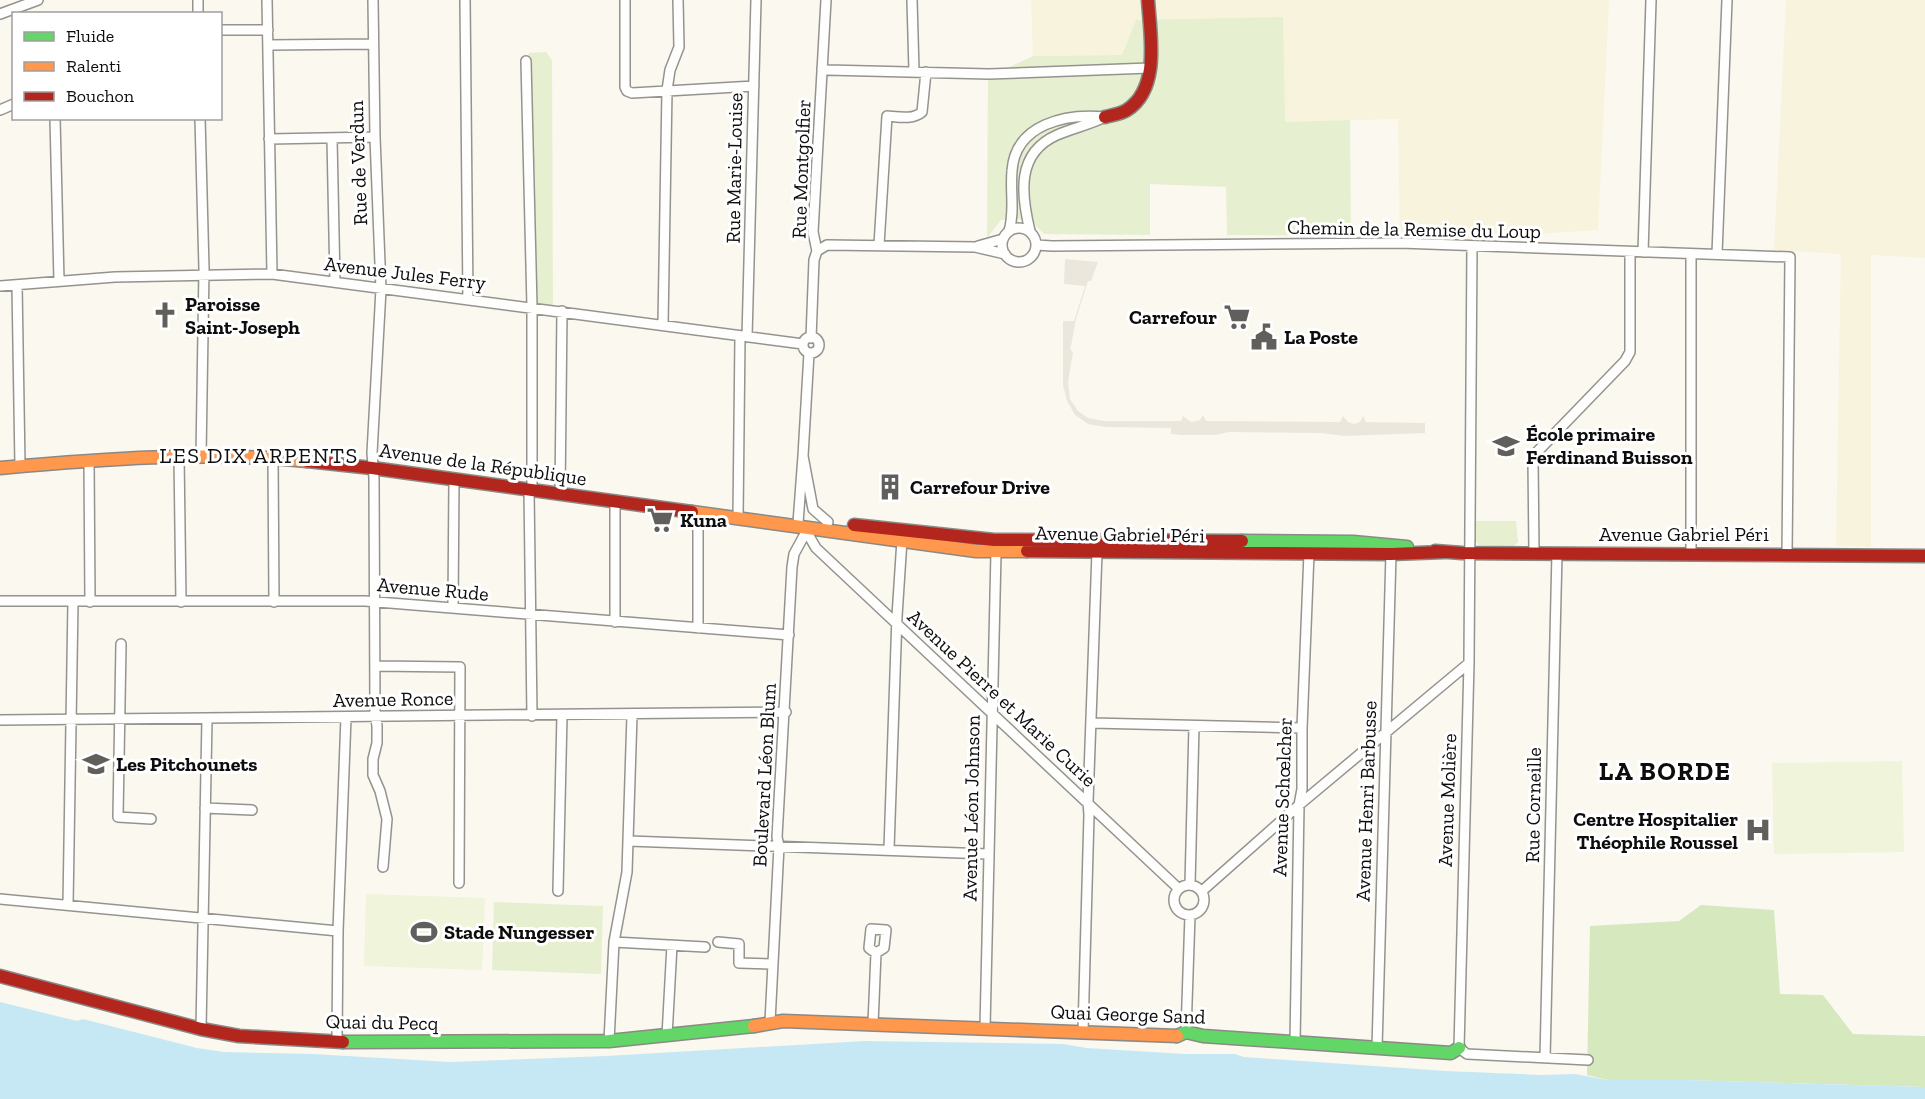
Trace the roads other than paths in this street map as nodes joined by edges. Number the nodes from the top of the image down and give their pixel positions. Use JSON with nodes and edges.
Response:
{"nodes":[{"id":1,"x":38,"y":0,"type":"edge"},
{"id":2,"x":267,"y":0,"type":"edge"},
{"id":3,"x":373,"y":0,"type":"edge"},
{"id":4,"x":465,"y":0,"type":"edge"},
{"id":5,"x":625,"y":0,"type":"edge"},
{"id":6,"x":678,"y":0,"type":"edge"},
{"id":7,"x":756,"y":0,"type":"edge"},
{"id":8,"x":826,"y":0,"type":"edge"},
{"id":9,"x":912,"y":0,"type":"edge"},
{"id":10,"x":1148,"y":0,"type":"edge"},
{"id":11,"x":1651,"y":0,"type":"edge"},
{"id":12,"x":1727,"y":0,"type":"edge"},
{"id":13,"x":0,"y":14,"type":"edge"},
{"id":14,"x":222,"y":30,"type":"edge"},
{"id":15,"x":268,"y":30,"type":"junction"},
{"id":16,"x":372,"y":44,"type":"junction"},
{"id":17,"x":269,"y":45,"type":"junction"},
{"id":18,"x":526,"y":61,"type":"dead end"},
{"id":19,"x":822,"y":68,"type":"junction"},
{"id":20,"x":1149,"y":68,"type":"junction"},
{"id":21,"x":914,"y":71,"type":"junction"},
{"id":22,"x":926,"y":72,"type":"junction"},
{"id":23,"x":754,"y":86,"type":"junction"},
{"id":24,"x":667,"y":90,"type":"junction"},
{"id":25,"x":1105,"y":117,"type":"junction"},
{"id":26,"x":55,"y":120,"type":"edge"},
{"id":27,"x":200,"y":120,"type":"edge"},
{"id":28,"x":375,"y":137,"type":"junction"},
{"id":29,"x":269,"y":139,"type":"junction"},
{"id":30,"x":332,"y":139,"type":"junction"},
{"id":31,"x":1030,"y":231,"type":"junction"},
{"id":32,"x":1006,"y":235,"type":"junction"},
{"id":33,"x":879,"y":245,"type":"junction"},
{"id":34,"x":1037,"y":245,"type":"junction"},
{"id":35,"x":1472,"y":246,"type":"junction"},
{"id":36,"x":975,"y":247,"type":"junction"},
{"id":37,"x":817,"y":251,"type":"junction"},
{"id":38,"x":1630,"y":252,"type":"junction"},
{"id":39,"x":1643,"y":252,"type":"junction"},
{"id":40,"x":1005,"y":254,"type":"junction"},
{"id":41,"x":1690,"y":254,"type":"junction"},
{"id":42,"x":1717,"y":254,"type":"junction"},
{"id":43,"x":272,"y":274,"type":"junction"},
{"id":44,"x":204,"y":276,"type":"junction"},
{"id":45,"x":58,"y":281,"type":"junction"},
{"id":46,"x":335,"y":282,"type":"junction"},
{"id":47,"x":17,"y":285,"type":"junction"},
{"id":48,"x":0,"y":286,"type":"edge"},
{"id":49,"x":381,"y":289,"type":"junction"},
{"id":50,"x":468,"y":300,"type":"junction"},
{"id":51,"x":532,"y":307,"type":"junction"},
{"id":52,"x":562,"y":311,"type":"junction"},
{"id":53,"x":663,"y":325,"type":"junction"},
{"id":54,"x":743,"y":336,"type":"junction"},
{"id":55,"x":807,"y":341,"type":"junction"},
{"id":56,"x":809,"y":353,"type":"junction"},
{"id":57,"x":180,"y":456,"type":"junction"},
{"id":58,"x":201,"y":456,"type":"junction"},
{"id":59,"x":803,"y":456,"type":"junction"},
{"id":60,"x":273,"y":458,"type":"junction"},
{"id":61,"x":89,"y":460,"type":"junction"},
{"id":62,"x":20,"y":466,"type":"junction"},
{"id":63,"x":0,"y":468,"type":"edge"},
{"id":64,"x":372,"y":468,"type":"junction"},
{"id":65,"x":454,"y":479,"type":"junction"},
{"id":66,"x":531,"y":490,"type":"junction"},
{"id":67,"x":560,"y":494,"type":"junction"},
{"id":68,"x":615,"y":502,"type":"junction"},
{"id":69,"x":698,"y":513,"type":"junction"},
{"id":70,"x":738,"y":518,"type":"junction"},
{"id":71,"x":828,"y":522,"type":"junction"},
{"id":72,"x":801,"y":528,"type":"junction"},
{"id":73,"x":902,"y":540,"type":"junction"},
{"id":74,"x":816,"y":548,"type":"junction"},
{"id":75,"x":1097,"y":552,"type":"junction"},
{"id":76,"x":1444,"y":552,"type":"junction"},
{"id":77,"x":1534,"y":552,"type":"junction"},
{"id":78,"x":996,"y":553,"type":"junction"},
{"id":79,"x":1309,"y":553,"type":"junction"},
{"id":80,"x":1470,"y":553,"type":"junction"},
{"id":81,"x":1557,"y":553,"type":"junction"},
{"id":82,"x":794,"y":554,"type":"junction"},
{"id":83,"x":1391,"y":554,"type":"junction"},
{"id":84,"x":1691,"y":554,"type":"junction"},
{"id":85,"x":1787,"y":555,"type":"junction"},
{"id":86,"x":1925,"y":556,"type":"edge"},
{"id":87,"x":0,"y":601,"type":"edge"},
{"id":88,"x":72,"y":602,"type":"junction"},
{"id":89,"x":90,"y":602,"type":"junction"},
{"id":90,"x":181,"y":602,"type":"junction"},
{"id":91,"x":274,"y":602,"type":"junction"},
{"id":92,"x":374,"y":602,"type":"junction"},
{"id":93,"x":453,"y":608,"type":"junction"},
{"id":94,"x":532,"y":615,"type":"junction"},
{"id":95,"x":615,"y":622,"type":"junction"},
{"id":96,"x":897,"y":625,"type":"junction"},
{"id":97,"x":698,"y":628,"type":"junction"},
{"id":98,"x":789,"y":635,"type":"junction"},
{"id":99,"x":121,"y":644,"type":"dead end"},
{"id":100,"x":1469,"y":663,"type":"junction"},
{"id":101,"x":375,"y":666,"type":"junction"},
{"id":102,"x":786,"y":712,"type":"junction"},
{"id":103,"x":992,"y":713,"type":"junction"},
{"id":104,"x":632,"y":715,"type":"junction"},
{"id":105,"x":461,"y":716,"type":"junction"},
{"id":106,"x":532,"y":716,"type":"junction"},
{"id":107,"x":562,"y":716,"type":"junction"},
{"id":108,"x":346,"y":717,"type":"junction"},
{"id":109,"x":375,"y":717,"type":"junction"},
{"id":110,"x":119,"y":719,"type":"junction"},
{"id":111,"x":207,"y":719,"type":"junction"},
{"id":112,"x":0,"y":720,"type":"edge"},
{"id":113,"x":71,"y":720,"type":"junction"},
{"id":114,"x":1092,"y":723,"type":"junction"},
{"id":115,"x":1194,"y":726,"type":"junction"},
{"id":116,"x":1302,"y":728,"type":"junction"},
{"id":117,"x":1385,"y":734,"type":"junction"},
{"id":118,"x":1088,"y":802,"type":"junction"},
{"id":119,"x":1299,"y":806,"type":"junction"},
{"id":120,"x":205,"y":808,"type":"junction"},
{"id":121,"x":252,"y":810,"type":"dead end"},
{"id":122,"x":151,"y":819,"type":"dead end"},
{"id":123,"x":629,"y":841,"type":"junction"},
{"id":124,"x":779,"y":846,"type":"junction"},
{"id":125,"x":889,"y":849,"type":"junction"},
{"id":126,"x":988,"y":854,"type":"junction"},
{"id":127,"x":383,"y":867,"type":"dead end"},
{"id":128,"x":459,"y":883,"type":"dead end"},
{"id":129,"x":1190,"y":885,"type":"junction"},
{"id":130,"x":1179,"y":889,"type":"junction"},
{"id":131,"x":558,"y":891,"type":"dead end"},
{"id":132,"x":1202,"y":891,"type":"junction"},
{"id":133,"x":0,"y":898,"type":"edge"},
{"id":134,"x":68,"y":905,"type":"junction"},
{"id":135,"x":1190,"y":915,"type":"junction"},
{"id":136,"x":203,"y":918,"type":"junction"},
{"id":137,"x":338,"y":931,"type":"junction"},
{"id":138,"x":614,"y":942,"type":"junction"},
{"id":139,"x":718,"y":942,"type":"dead end"},
{"id":140,"x":672,"y":945,"type":"junction"},
{"id":141,"x":705,"y":947,"type":"dead end"},
{"id":142,"x":876,"y":953,"type":"dead end"},
{"id":143,"x":772,"y":964,"type":"junction"},
{"id":144,"x":0,"y":976,"type":"edge"},
{"id":145,"x":770,"y":1022,"type":"junction"},
{"id":146,"x":873,"y":1024,"type":"junction"},
{"id":147,"x":985,"y":1028,"type":"junction"},
{"id":148,"x":201,"y":1029,"type":"junction"},
{"id":149,"x":1083,"y":1031,"type":"junction"},
{"id":150,"x":1186,"y":1032,"type":"junction"},
{"id":151,"x":667,"y":1036,"type":"junction"},
{"id":152,"x":609,"y":1041,"type":"junction"},
{"id":153,"x":337,"y":1042,"type":"junction"},
{"id":154,"x":1294,"y":1043,"type":"junction"},
{"id":155,"x":1377,"y":1048,"type":"junction"},
{"id":156,"x":1459,"y":1048,"type":"junction"},
{"id":157,"x":1545,"y":1058,"type":"junction"},
{"id":158,"x":1588,"y":1060,"type":"dead end"}],
"edges":[{"from":1,"to":13,"type":"street"},
{"from":2,"to":15,"type":"street"},
{"from":3,"to":16,"type":"street","name":"Rue de Verdun"},
{"from":4,"to":50,"type":"street"},
{"from":5,"to":24,"type":"street"},
{"from":6,"to":24,"type":"street"},
{"from":7,"to":23,"type":"street","name":"Rue Marie-Louise"},
{"from":8,"to":19,"type":"street","name":"Rue Montgolfier"},
{"from":9,"to":21,"type":"street"},
{"from":10,"to":20,"type":"main road"},
{"from":11,"to":39,"type":"street"},
{"from":12,"to":42,"type":"street"},
{"from":14,"to":15,"type":"street"},
{"from":15,"to":17,"type":"street"},
{"from":16,"to":17,"type":"street"},
{"from":16,"to":28,"type":"street","name":"Rue de Verdun"},
{"from":17,"to":29,"type":"street"},
{"from":18,"to":51,"type":"street"},
{"from":19,"to":21,"type":"street"},
{"from":19,"to":37,"type":"street","name":"Rue Montgolfier"},
{"from":20,"to":22,"type":"street"},
{"from":20,"to":25,"type":"main road"},
{"from":21,"to":22,"type":"street"},
{"from":22,"to":33,"type":"street"},
{"from":23,"to":24,"type":"street"},
{"from":23,"to":54,"type":"street","name":"Rue Marie-Louise"},
{"from":24,"to":53,"type":"street"},
{"from":25,"to":31,"type":"street"},
{"from":25,"to":32,"type":"street"},
{"from":26,"to":45,"type":"street"},
{"from":27,"to":44,"type":"street"},
{"from":28,"to":30,"type":"street"},
{"from":28,"to":49,"type":"street","name":"Rue de Verdun"},
{"from":29,"to":30,"type":"street"},
{"from":29,"to":43,"type":"street"},
{"from":30,"to":46,"type":"street"},
{"from":31,"to":32,"type":"street"},
{"from":31,"to":34,"type":"street"},
{"from":32,"to":36,"type":"street"},
{"from":32,"to":40,"type":"street"},
{"from":33,"to":36,"type":"street"},
{"from":33,"to":37,"type":"street"},
{"from":34,"to":35,"type":"street","name":"Chemin de la Remise du Loup"},
{"from":34,"to":40,"type":"street"},
{"from":35,"to":38,"type":"street","name":"Chemin de la Remise du Loup"},
{"from":35,"to":80,"type":"street","name":"Avenue Molière"},
{"from":36,"to":40,"type":"street"},
{"from":37,"to":55,"type":"street","name":"Rue Montgolfier"},
{"from":38,"to":39,"type":"street","name":"Chemin de la Remise du Loup"},
{"from":38,"to":77,"type":"street"},
{"from":39,"to":41,"type":"street","name":"Chemin de la Remise du Loup"},
{"from":41,"to":42,"type":"street","name":"Chemin de la Remise du Loup"},
{"from":41,"to":84,"type":"street"},
{"from":42,"to":85,"type":"street","name":"Chemin de la Remise du Loup"},
{"from":43,"to":44,"type":"street","name":"Avenue Jules Ferry"},
{"from":43,"to":46,"type":"street","name":"Avenue Jules Ferry"},
{"from":44,"to":45,"type":"street","name":"Avenue Jules Ferry"},
{"from":44,"to":58,"type":"street"},
{"from":45,"to":47,"type":"street","name":"Avenue Jules Ferry"},
{"from":46,"to":49,"type":"street","name":"Avenue Jules Ferry"},
{"from":47,"to":48,"type":"street","name":"Avenue Jules Ferry"},
{"from":47,"to":62,"type":"street"},
{"from":49,"to":50,"type":"street","name":"Avenue Jules Ferry"},
{"from":49,"to":64,"type":"street","name":"Rue de Verdun"},
{"from":50,"to":51,"type":"street","name":"Avenue Jules Ferry"},
{"from":51,"to":52,"type":"street","name":"Avenue Jules Ferry"},
{"from":51,"to":66,"type":"street"},
{"from":52,"to":53,"type":"street","name":"Avenue Jules Ferry"},
{"from":52,"to":67,"type":"street"},
{"from":53,"to":54,"type":"street","name":"Avenue Jules Ferry"},
{"from":54,"to":55,"type":"street","name":"Avenue Jules Ferry"},
{"from":54,"to":70,"type":"street","name":"Rue Marie-Louise"},
{"from":55,"to":56,"type":"street"},
{"from":55,"to":56,"type":"street","name":"Rue Montgolfier"},
{"from":56,"to":59,"type":"street","name":"Rue Montgolfier"},
{"from":57,"to":58,"type":"main road","name":"Avenue de la République"},
{"from":57,"to":61,"type":"main road","name":"Avenue de la République"},
{"from":57,"to":90,"type":"street"},
{"from":58,"to":60,"type":"main road","name":"Avenue de la République"},
{"from":59,"to":71,"type":"street","name":"Rue Montgolfier"},
{"from":59,"to":72,"type":"street","name":"Rue Montgolfier"},
{"from":60,"to":64,"type":"main road","name":"Avenue de la République"},
{"from":60,"to":91,"type":"street"},
{"from":61,"to":62,"type":"main road","name":"Avenue de la République"},
{"from":61,"to":89,"type":"street"},
{"from":62,"to":63,"type":"main road","name":"Avenue de la République"},
{"from":64,"to":65,"type":"main road","name":"Avenue de la République"},
{"from":64,"to":92,"type":"street","name":"Rue de Verdun"},
{"from":65,"to":66,"type":"main road","name":"Avenue de la République"},
{"from":65,"to":93,"type":"street"},
{"from":66,"to":67,"type":"main road","name":"Avenue de la République"},
{"from":66,"to":94,"type":"street"},
{"from":67,"to":68,"type":"main road","name":"Avenue de la République"},
{"from":68,"to":69,"type":"main road","name":"Avenue de la République"},
{"from":68,"to":95,"type":"street"},
{"from":69,"to":70,"type":"main road","name":"Avenue de la République"},
{"from":69,"to":97,"type":"street"},
{"from":70,"to":72,"type":"main road","name":"Avenue de la République"},
{"from":71,"to":72,"type":"main road","name":"Avenue Gabriel Péri"},
{"from":71,"to":76,"type":"main road","name":"Avenue Gabriel Péri"},
{"from":72,"to":73,"type":"main road","name":"Avenue Gabriel Péri"},
{"from":72,"to":74,"type":"street","name":"Avenue Pierre et Marie Curie"},
{"from":72,"to":82,"type":"street","name":"Boulevard Léon Blum"},
{"from":73,"to":78,"type":"main road","name":"Avenue Gabriel Péri"},
{"from":73,"to":96,"type":"street"},
{"from":74,"to":82,"type":"street"},
{"from":74,"to":96,"type":"street","name":"Avenue Pierre et Marie Curie"},
{"from":75,"to":78,"type":"main road","name":"Avenue Gabriel Péri"},
{"from":75,"to":79,"type":"main road","name":"Avenue Gabriel Péri"},
{"from":75,"to":114,"type":"street"},
{"from":76,"to":80,"type":"main road","name":"Avenue Gabriel Péri"},
{"from":76,"to":83,"type":"main road","name":"Avenue Gabriel Péri"},
{"from":77,"to":80,"type":"main road","name":"Avenue Gabriel Péri"},
{"from":77,"to":81,"type":"main road","name":"Avenue Gabriel Péri"},
{"from":78,"to":103,"type":"street","name":"Avenue Léon Johnson"},
{"from":79,"to":83,"type":"main road","name":"Avenue Gabriel Péri"},
{"from":79,"to":116,"type":"street","name":"Avenue Schœlcher"},
{"from":80,"to":100,"type":"street","name":"Avenue Molière"},
{"from":81,"to":84,"type":"main road","name":"Avenue Gabriel Péri"},
{"from":81,"to":157,"type":"street","name":"Rue Corneille"},
{"from":82,"to":98,"type":"street","name":"Boulevard Léon Blum"},
{"from":83,"to":117,"type":"street","name":"Avenue Henri Barbusse"},
{"from":84,"to":85,"type":"main road","name":"Avenue Gabriel Péri"},
{"from":85,"to":86,"type":"main road","name":"Avenue Gabriel Péri"},
{"from":87,"to":88,"type":"street","name":"Avenue Rude"},
{"from":88,"to":89,"type":"street","name":"Avenue Rude"},
{"from":88,"to":113,"type":"street"},
{"from":89,"to":90,"type":"street","name":"Avenue Rude"},
{"from":90,"to":91,"type":"street","name":"Avenue Rude"},
{"from":91,"to":92,"type":"street","name":"Avenue Rude"},
{"from":92,"to":93,"type":"street","name":"Avenue Rude"},
{"from":92,"to":101,"type":"street","name":"Rue de Verdun"},
{"from":93,"to":94,"type":"street","name":"Avenue Rude"},
{"from":94,"to":95,"type":"street","name":"Avenue Rude"},
{"from":94,"to":106,"type":"street"},
{"from":95,"to":97,"type":"street","name":"Avenue Rude"},
{"from":96,"to":103,"type":"street","name":"Avenue Pierre et Marie Curie"},
{"from":96,"to":125,"type":"street"},
{"from":97,"to":98,"type":"street","name":"Avenue Rude"},
{"from":98,"to":102,"type":"street","name":"Boulevard Léon Blum"},
{"from":99,"to":110,"type":"street"},
{"from":100,"to":117,"type":"street"},
{"from":100,"to":156,"type":"street","name":"Avenue Molière"},
{"from":101,"to":105,"type":"street"},
{"from":101,"to":109,"type":"street","name":"Rue de Verdun"},
{"from":102,"to":104,"type":"street","name":"Avenue Ronce"},
{"from":102,"to":124,"type":"street","name":"Boulevard Léon Blum"},
{"from":103,"to":118,"type":"street","name":"Avenue Pierre et Marie Curie"},
{"from":103,"to":126,"type":"street","name":"Avenue Léon Johnson"},
{"from":104,"to":107,"type":"street","name":"Avenue Ronce"},
{"from":104,"to":123,"type":"street"},
{"from":105,"to":106,"type":"street","name":"Avenue Ronce"},
{"from":105,"to":109,"type":"street","name":"Avenue Ronce"},
{"from":105,"to":128,"type":"street"},
{"from":106,"to":107,"type":"street","name":"Avenue Ronce"},
{"from":107,"to":131,"type":"street"},
{"from":108,"to":109,"type":"street","name":"Avenue Ronce"},
{"from":108,"to":111,"type":"street","name":"Avenue Ronce"},
{"from":108,"to":137,"type":"street"},
{"from":109,"to":127,"type":"street","name":"Rue de Verdun"},
{"from":110,"to":111,"type":"street","name":"Avenue Ronce"},
{"from":110,"to":113,"type":"street","name":"Avenue Ronce"},
{"from":110,"to":122,"type":"street"},
{"from":111,"to":120,"type":"street"},
{"from":112,"to":113,"type":"street","name":"Avenue Ronce"},
{"from":113,"to":134,"type":"street"},
{"from":114,"to":115,"type":"street"},
{"from":114,"to":118,"type":"street"},
{"from":115,"to":116,"type":"street"},
{"from":115,"to":129,"type":"street"},
{"from":116,"to":119,"type":"street","name":"Avenue Schœlcher"},
{"from":117,"to":119,"type":"street"},
{"from":117,"to":155,"type":"street","name":"Avenue Henri Barbusse"},
{"from":118,"to":130,"type":"street","name":"Avenue Pierre et Marie Curie"},
{"from":118,"to":149,"type":"street"},
{"from":119,"to":132,"type":"street"},
{"from":119,"to":154,"type":"street","name":"Avenue Schœlcher"},
{"from":120,"to":121,"type":"street"},
{"from":120,"to":136,"type":"street"},
{"from":123,"to":124,"type":"street"},
{"from":123,"to":138,"type":"street"},
{"from":124,"to":125,"type":"street"},
{"from":124,"to":143,"type":"street","name":"Boulevard Léon Blum"},
{"from":125,"to":126,"type":"street"},
{"from":126,"to":147,"type":"street","name":"Avenue Léon Johnson"},
{"from":129,"to":130,"type":"street"},
{"from":129,"to":132,"type":"street"},
{"from":130,"to":135,"type":"street"},
{"from":132,"to":135,"type":"street"},
{"from":133,"to":134,"type":"street"},
{"from":134,"to":136,"type":"street"},
{"from":135,"to":150,"type":"street"},
{"from":136,"to":137,"type":"street"},
{"from":136,"to":148,"type":"street"},
{"from":137,"to":153,"type":"street"},
{"from":138,"to":140,"type":"street"},
{"from":138,"to":152,"type":"street"},
{"from":139,"to":143,"type":"street"},
{"from":140,"to":141,"type":"street"},
{"from":140,"to":151,"type":"street"},
{"from":142,"to":146,"type":"street"},
{"from":143,"to":145,"type":"street","name":"Boulevard Léon Blum"},
{"from":144,"to":148,"type":"main road","name":"Quai du Pecq"},
{"from":145,"to":146,"type":"main road","name":"Quai George Sand"},
{"from":145,"to":151,"type":"main road","name":"Quai du Pecq"},
{"from":146,"to":147,"type":"main road","name":"Quai George Sand"},
{"from":147,"to":149,"type":"main road","name":"Quai George Sand"},
{"from":148,"to":153,"type":"main road","name":"Quai du Pecq"},
{"from":149,"to":150,"type":"main road","name":"Quai George Sand"},
{"from":150,"to":154,"type":"main road","name":"Quai George Sand"},
{"from":151,"to":152,"type":"main road","name":"Quai du Pecq"},
{"from":152,"to":153,"type":"main road","name":"Quai du Pecq"},
{"from":154,"to":155,"type":"main road","name":"Quai George Sand"},
{"from":155,"to":156,"type":"main road","name":"Quai George Sand"},
{"from":156,"to":157,"type":"street","name":"Quai George Sand"},
{"from":157,"to":158,"type":"street","name":"Quai George Sand"}]}
